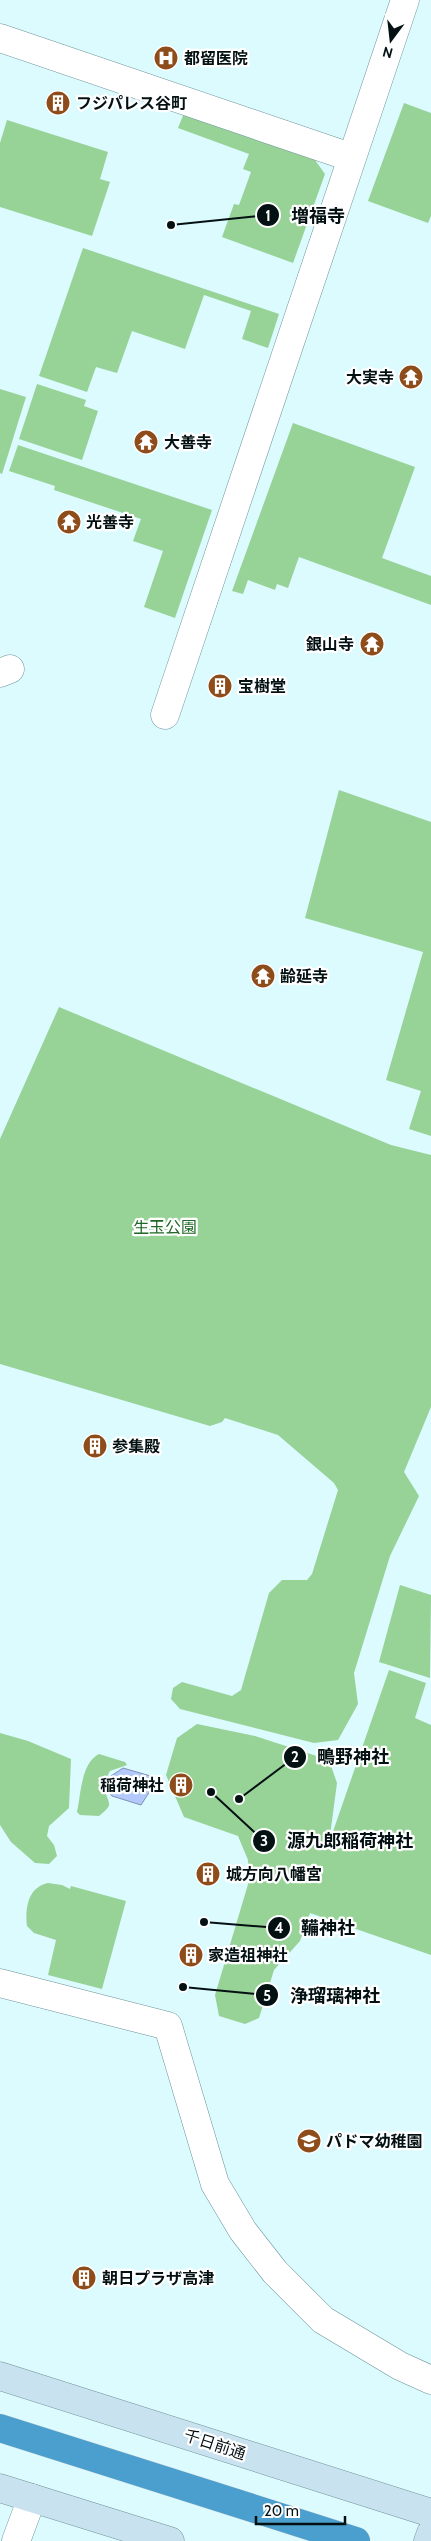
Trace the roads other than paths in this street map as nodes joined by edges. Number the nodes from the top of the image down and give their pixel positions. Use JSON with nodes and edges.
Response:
{"nodes":[{"id":1,"x":405,"y":0,"type":"edge"},
{"id":2,"x":0,"y":38,"type":"edge"},
{"id":3,"x":350,"y":157,"type":"junction"},
{"id":4,"x":164,"y":715,"type":"dead end"},
{"id":5,"x":0,"y":1983,"type":"edge"},
{"id":6,"x":0,"y":2376,"type":"edge"},
{"id":7,"x":431,"y":2380,"type":"edge"},
{"id":8,"x":0,"y":2428,"type":"edge"},
{"id":9,"x":0,"y":2488,"type":"edge"},
{"id":10,"x":32,"y":2498,"type":"junction"},
{"id":11,"x":431,"y":2513,"type":"edge"},
{"id":12,"x":431,"y":2533,"type":"edge"},
{"id":13,"x":16,"y":2541,"type":"edge"},
{"id":14,"x":170,"y":2541,"type":"edge"},
{"id":15,"x":356,"y":2541,"type":"edge"},
{"id":16,"x":428,"y":2541,"type":"edge"}],
"edges":[{"from":1,"to":3,"type":"street"},
{"from":2,"to":3,"type":"street"},
{"from":3,"to":4,"type":"street"},
{"from":5,"to":7,"type":"street"},
{"from":6,"to":11,"type":"main road","name":"千日前通"},
{"from":8,"to":15,"type":"highway"},
{"from":9,"to":10,"type":"main road"},
{"from":10,"to":13,"type":"street"},
{"from":10,"to":14,"type":"main road"},
{"from":12,"to":16,"type":"main road"}]}
